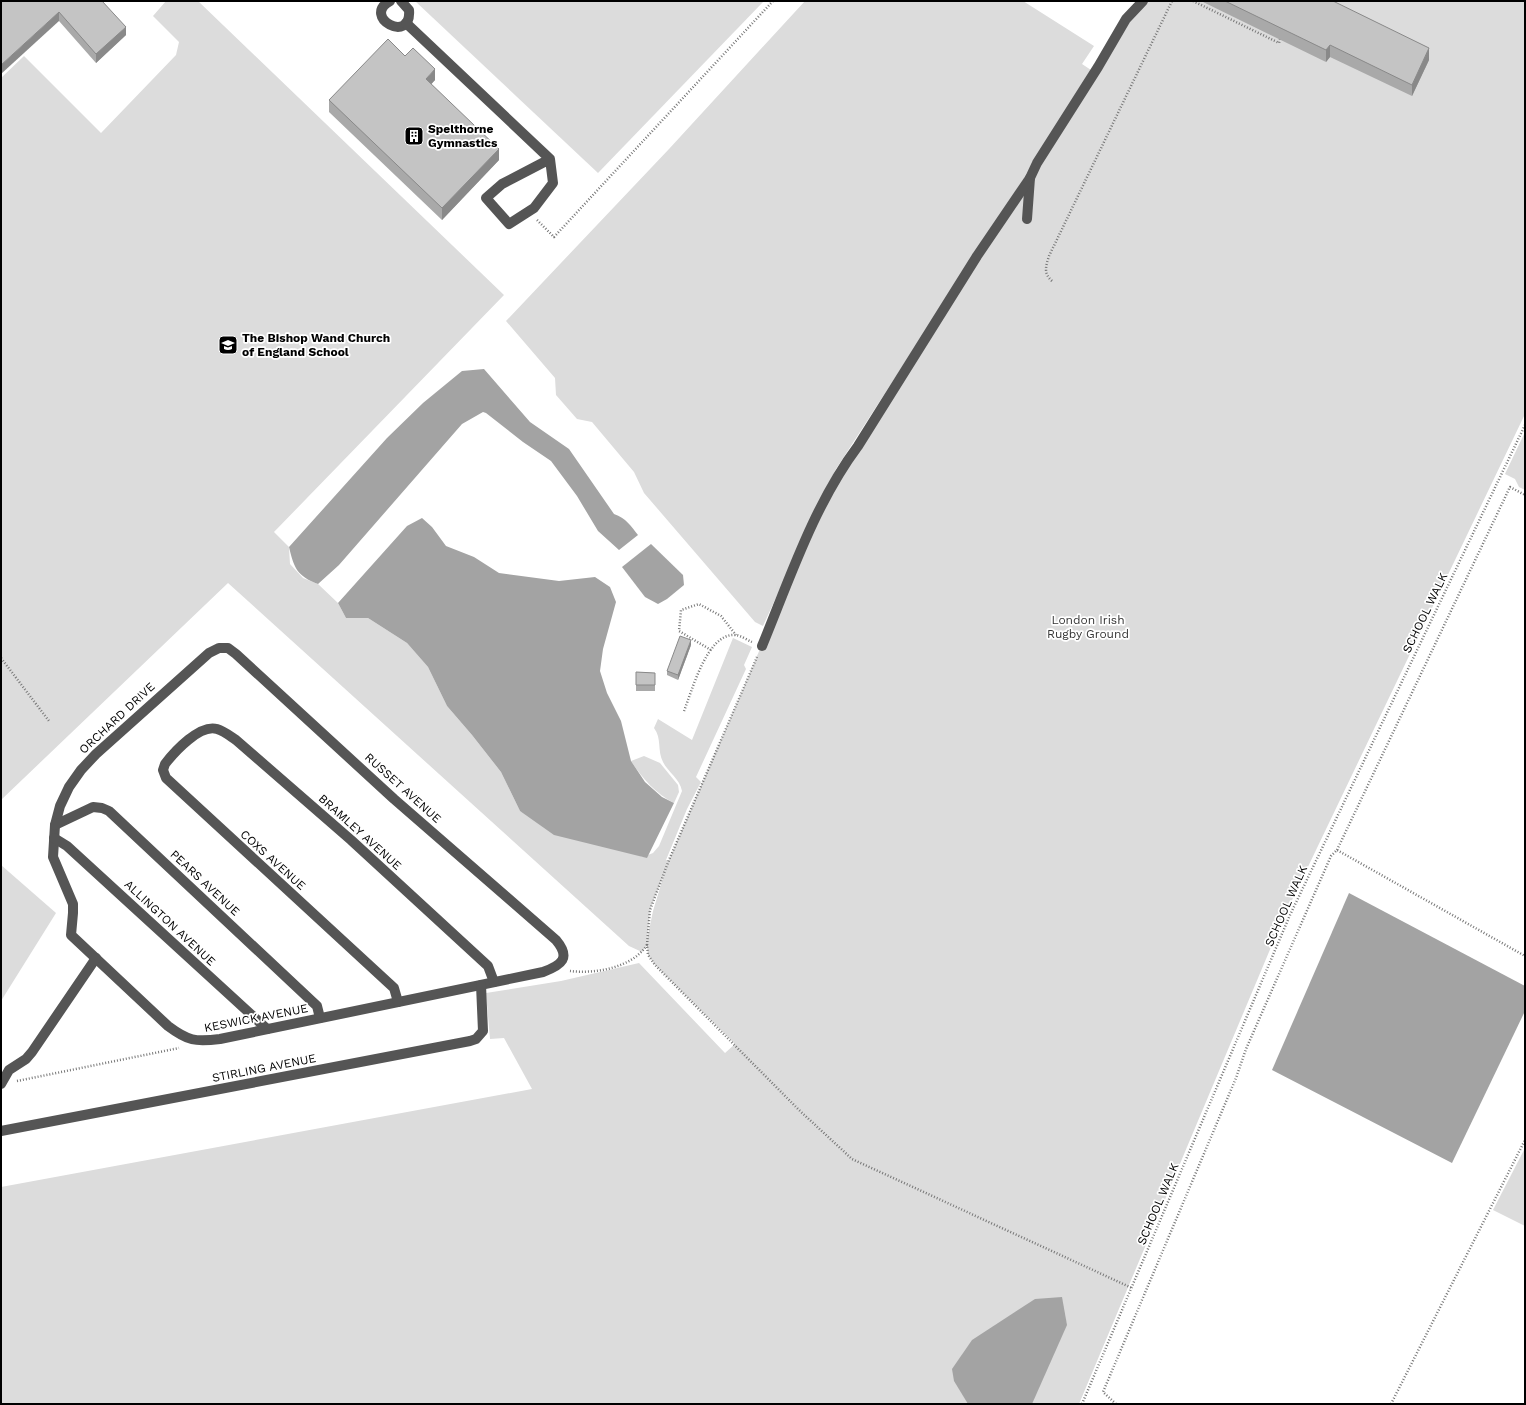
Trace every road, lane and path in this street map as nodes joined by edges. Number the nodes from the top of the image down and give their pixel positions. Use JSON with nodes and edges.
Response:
{"nodes":[{"id":1,"x":401,"y":1,"type":"edge"},
{"id":2,"x":773,"y":1,"type":"edge"},
{"id":3,"x":1143,"y":1,"type":"edge"},
{"id":4,"x":1172,"y":1,"type":"edge"},
{"id":5,"x":1193,"y":1,"type":"edge"},
{"id":6,"x":384,"y":3,"type":"edge"},
{"id":7,"x":406,"y":23,"type":"junction"},
{"id":8,"x":1280,"y":39,"type":"edge"},
{"id":9,"x":550,"y":159,"type":"junction"},
{"id":10,"x":1030,"y":178,"type":"junction"},
{"id":11,"x":529,"y":212,"type":"junction"},
{"id":12,"x":1027,"y":220,"type":"dead end"},
{"id":13,"x":1052,"y":281,"type":"dead end"},
{"id":14,"x":1525,"y":425,"type":"edge"},
{"id":15,"x":1525,"y":495,"type":"edge"},
{"id":16,"x":736,"y":635,"type":"junction"},
{"id":17,"x":762,"y":646,"type":"junction"},
{"id":18,"x":219,"y":648,"type":"joint"},
{"id":19,"x":711,"y":650,"type":"junction"},
{"id":20,"x":1,"y":658,"type":"edge"},
{"id":21,"x":684,"y":711,"type":"dead end"},
{"id":22,"x":49,"y":721,"type":"dead end"},
{"id":23,"x":194,"y":736,"type":"joint"},
{"id":24,"x":55,"y":825,"type":"junction"},
{"id":25,"x":54,"y":838,"type":"junction"},
{"id":26,"x":1337,"y":850,"type":"junction"},
{"id":27,"x":647,"y":945,"type":"junction"},
{"id":28,"x":565,"y":955,"type":"joint"},
{"id":29,"x":1525,"y":956,"type":"edge"},
{"id":30,"x":96,"y":958,"type":"junction"},
{"id":31,"x":569,"y":971,"type":"dead end"},
{"id":32,"x":494,"y":982,"type":"junction"},
{"id":33,"x":481,"y":985,"type":"junction"},
{"id":34,"x":398,"y":1002,"type":"junction"},
{"id":35,"x":320,"y":1018,"type":"junction"},
{"id":36,"x":267,"y":1029,"type":"junction"},
{"id":37,"x":181,"y":1047,"type":"dead end"},
{"id":38,"x":17,"y":1081,"type":"dead end"},
{"id":39,"x":1,"y":1084,"type":"edge"},
{"id":40,"x":1,"y":1131,"type":"edge"},
{"id":41,"x":1525,"y":1140,"type":"edge"},
{"id":42,"x":1132,"y":1288,"type":"junction"},
{"id":43,"x":1082,"y":1404,"type":"edge"},
{"id":44,"x":1116,"y":1404,"type":"edge"},
{"id":45,"x":1391,"y":1404,"type":"edge"}],
"edges":[{"from":1,"to":7,"type":"lane"},
{"from":2,"to":11,"type":"path"},
{"from":3,"to":10,"type":"lane"},
{"from":4,"to":13,"type":"path"},
{"from":5,"to":8,"type":"path"},
{"from":6,"to":7,"type":"lane"},
{"from":7,"to":9,"type":"lane"},
{"from":9,"to":11,"type":"lane"},
{"from":9,"to":11,"type":"lane"},
{"from":10,"to":12,"type":"lane"},
{"from":10,"to":17,"type":"lane"},
{"from":14,"to":42,"type":"path","name":"SCHOOL WALK"},
{"from":15,"to":26,"type":"path"},
{"from":16,"to":17,"type":"path"},
{"from":16,"to":19,"type":"path"},
{"from":16,"to":19,"type":"path"},
{"from":17,"to":27,"type":"path"},
{"from":18,"to":24,"type":"lane","name":"ORCHARD DRIVE"},
{"from":18,"to":28,"type":"lane","name":"RUSSET AVENUE"},
{"from":19,"to":21,"type":"path"},
{"from":20,"to":22,"type":"path"},
{"from":23,"to":32,"type":"lane","name":"BRAMLEY AVENUE"},
{"from":23,"to":34,"type":"lane","name":"COXS AVENUE"},
{"from":24,"to":25,"type":"lane","name":"KESWICK AVENUE"},
{"from":24,"to":35,"type":"lane","name":"PEARS AVENUE"},
{"from":25,"to":30,"type":"lane","name":"KESWICK AVENUE"},
{"from":25,"to":36,"type":"lane","name":"ALLINGTON AVENUE"},
{"from":26,"to":29,"type":"path"},
{"from":26,"to":44,"type":"path"},
{"from":27,"to":31,"type":"path"},
{"from":27,"to":42,"type":"path"},
{"from":28,"to":32,"type":"lane","name":"KESWICK AVENUE"},
{"from":30,"to":36,"type":"lane","name":"KESWICK AVENUE"},
{"from":30,"to":39,"type":"lane"},
{"from":32,"to":33,"type":"lane","name":"KESWICK AVENUE"},
{"from":33,"to":34,"type":"lane","name":"KESWICK AVENUE"},
{"from":33,"to":40,"type":"lane","name":"STIRLING AVENUE"},
{"from":34,"to":35,"type":"lane","name":"KESWICK AVENUE"},
{"from":35,"to":36,"type":"lane","name":"KESWICK AVENUE"},
{"from":37,"to":38,"type":"path"},
{"from":41,"to":45,"type":"path"},
{"from":42,"to":43,"type":"path","name":"SCHOOL WALK"}]}
